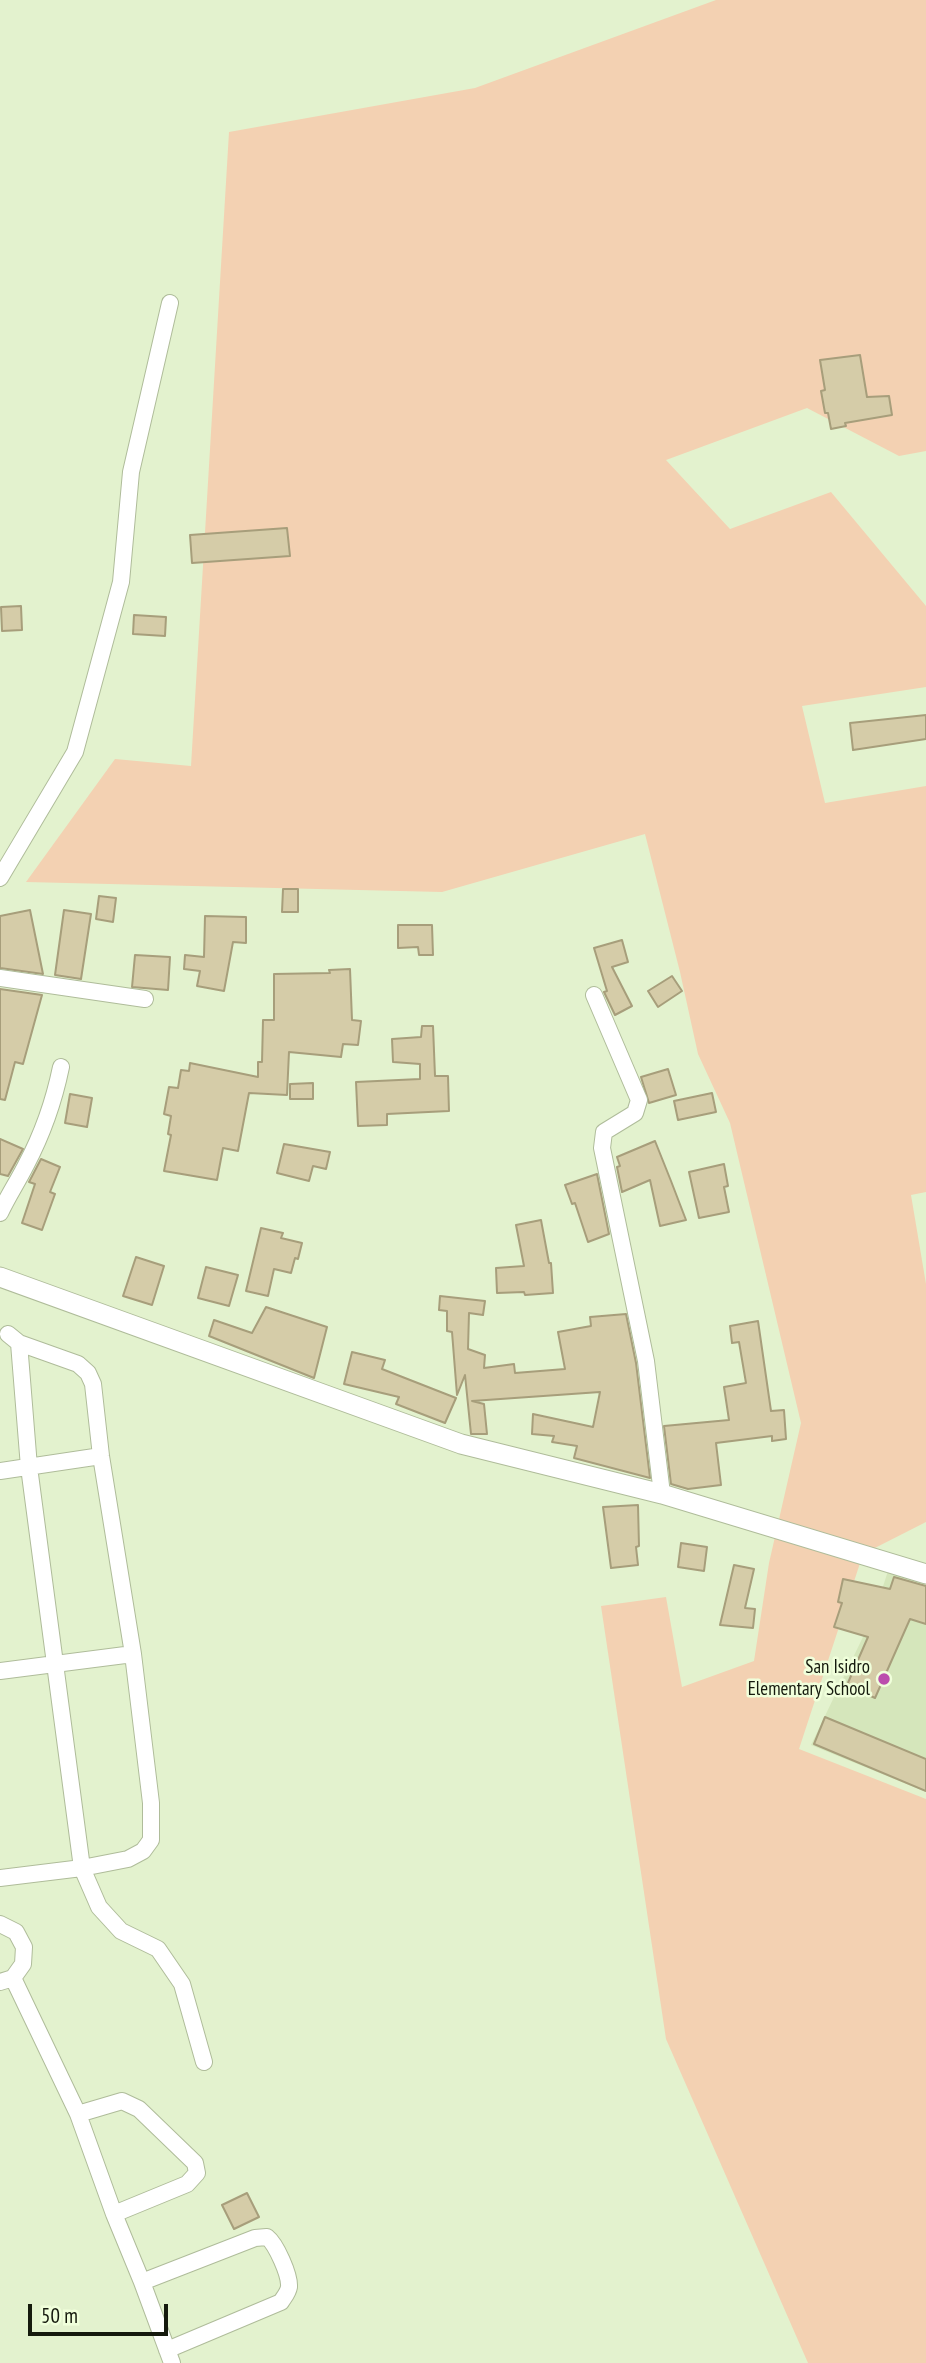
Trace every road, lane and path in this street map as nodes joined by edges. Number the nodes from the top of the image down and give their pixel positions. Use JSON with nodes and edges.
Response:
{"nodes":[{"id":1,"x":170,"y":303,"type":"dead end"},
{"id":2,"x":0,"y":877,"type":"edge"},
{"id":3,"x":0,"y":978,"type":"edge"},
{"id":4,"x":594,"y":995,"type":"dead end"},
{"id":5,"x":145,"y":999,"type":"dead end"},
{"id":6,"x":61,"y":1067,"type":"dead end"},
{"id":7,"x":0,"y":1213,"type":"edge"},
{"id":8,"x":0,"y":1277,"type":"edge"},
{"id":9,"x":100,"y":1456,"type":"junction"},
{"id":10,"x":29,"y":1467,"type":"junction"},
{"id":11,"x":0,"y":1471,"type":"edge"},
{"id":12,"x":662,"y":1494,"type":"junction"},
{"id":13,"x":926,"y":1574,"type":"edge"},
{"id":14,"x":133,"y":1654,"type":"junction"},
{"id":15,"x":54,"y":1665,"type":"junction"},
{"id":16,"x":0,"y":1671,"type":"edge"},
{"id":17,"x":82,"y":1868,"type":"junction"},
{"id":18,"x":0,"y":1878,"type":"edge"},
{"id":19,"x":0,"y":1923,"type":"edge"},
{"id":20,"x":6,"y":1980,"type":"edge"},
{"id":21,"x":204,"y":2062,"type":"dead end"},
{"id":22,"x":78,"y":2114,"type":"junction"},
{"id":23,"x":114,"y":2214,"type":"junction"},
{"id":24,"x":142,"y":2282,"type":"junction"},
{"id":25,"x":170,"y":2356,"type":"edge"}],
"edges":[{"from":1,"to":2,"type":"street"},
{"from":3,"to":5,"type":"street"},
{"from":4,"to":12,"type":"street"},
{"from":6,"to":7,"type":"street"},
{"from":8,"to":12,"type":"street"},
{"from":9,"to":10,"type":"street"},
{"from":9,"to":10,"type":"street"},
{"from":9,"to":14,"type":"street"},
{"from":10,"to":11,"type":"street"},
{"from":10,"to":15,"type":"street"},
{"from":12,"to":13,"type":"street"},
{"from":14,"to":15,"type":"street"},
{"from":14,"to":17,"type":"street"},
{"from":15,"to":16,"type":"street"},
{"from":15,"to":17,"type":"street"},
{"from":17,"to":18,"type":"street"},
{"from":17,"to":21,"type":"street"},
{"from":19,"to":20,"type":"street"},
{"from":20,"to":22,"type":"street"},
{"from":22,"to":23,"type":"street"},
{"from":22,"to":23,"type":"street"},
{"from":23,"to":24,"type":"street"},
{"from":24,"to":25,"type":"street"},
{"from":24,"to":25,"type":"street"}]}
